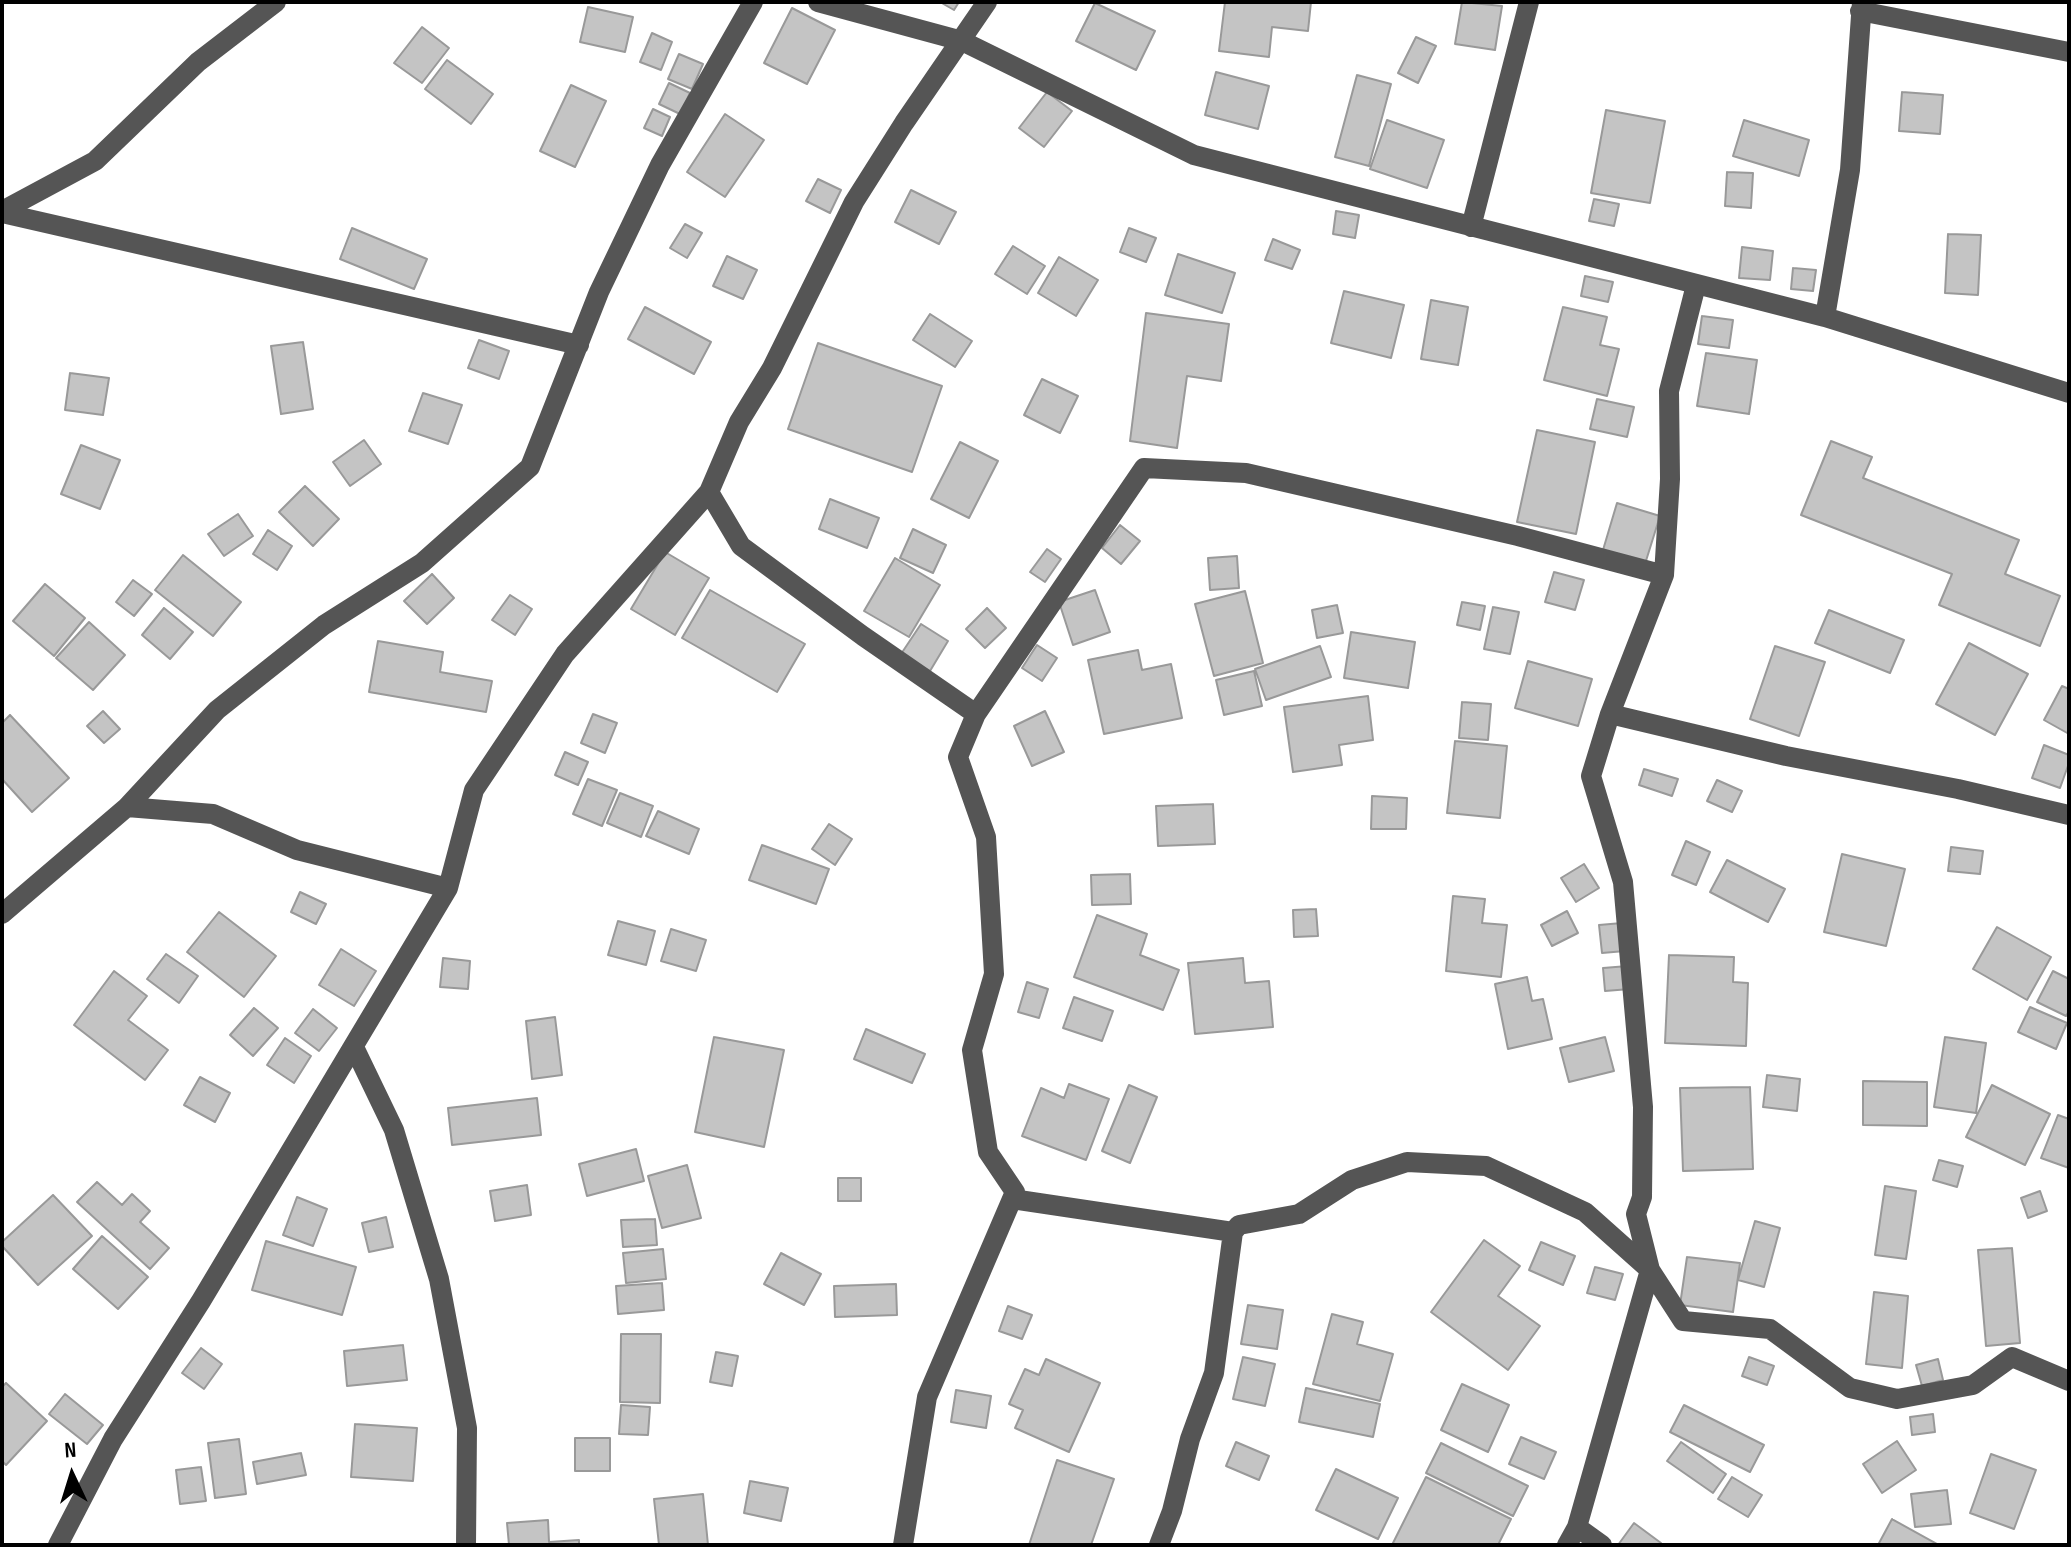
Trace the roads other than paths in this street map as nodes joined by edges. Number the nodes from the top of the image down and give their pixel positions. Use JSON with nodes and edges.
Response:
{"nodes":[{"id":1,"x":276,"y":2,"type":"edge"},
{"id":2,"x":753,"y":2,"type":"edge"},
{"id":3,"x":818,"y":2,"type":"edge"},
{"id":4,"x":987,"y":2,"type":"edge"},
{"id":5,"x":1529,"y":2,"type":"edge"},
{"id":6,"x":1861,"y":6,"type":"edge"},
{"id":7,"x":962,"y":41,"type":"junction"},
{"id":8,"x":2069,"y":52,"type":"edge"},
{"id":9,"x":2,"y":212,"type":"edge"},
{"id":10,"x":1471,"y":227,"type":"junction"},
{"id":11,"x":1696,"y":285,"type":"junction"},
{"id":12,"x":1825,"y":317,"type":"junction"},
{"id":13,"x":579,"y":345,"type":"junction"},
{"id":14,"x":2069,"y":393,"type":"edge"},
{"id":15,"x":709,"y":492,"type":"junction"},
{"id":16,"x":1664,"y":575,"type":"junction"},
{"id":17,"x":976,"y":714,"type":"junction"},
{"id":18,"x":1610,"y":714,"type":"junction"},
{"id":19,"x":127,"y":807,"type":"junction"},
{"id":20,"x":2069,"y":815,"type":"edge"},
{"id":21,"x":448,"y":888,"type":"junction"},
{"id":22,"x":2,"y":914,"type":"edge"},
{"id":23,"x":354,"y":1047,"type":"junction"},
{"id":24,"x":1015,"y":1192,"type":"junction"},
{"id":25,"x":1233,"y":1232,"type":"junction"},
{"id":26,"x":1650,"y":1270,"type":"junction"},
{"id":27,"x":2069,"y":1381,"type":"edge"},
{"id":28,"x":1572,"y":1536,"type":"edge"},
{"id":29,"x":58,"y":1545,"type":"edge"},
{"id":30,"x":466,"y":1545,"type":"edge"},
{"id":31,"x":903,"y":1545,"type":"edge"},
{"id":32,"x":1159,"y":1545,"type":"edge"},
{"id":33,"x":1602,"y":1545,"type":"edge"}],
"edges":[{"from":1,"to":9,"type":"street"},
{"from":2,"to":13,"type":"street"},
{"from":3,"to":7,"type":"street"},
{"from":4,"to":7,"type":"street"},
{"from":5,"to":10,"type":"street"},
{"from":6,"to":8,"type":"street"},
{"from":6,"to":12,"type":"street"},
{"from":7,"to":10,"type":"street"},
{"from":7,"to":15,"type":"street"},
{"from":9,"to":13,"type":"street"},
{"from":10,"to":11,"type":"street"},
{"from":11,"to":12,"type":"street"},
{"from":11,"to":16,"type":"street"},
{"from":12,"to":14,"type":"street"},
{"from":13,"to":19,"type":"street"},
{"from":15,"to":17,"type":"street"},
{"from":15,"to":21,"type":"street"},
{"from":16,"to":17,"type":"street"},
{"from":16,"to":18,"type":"street"},
{"from":17,"to":24,"type":"street"},
{"from":18,"to":20,"type":"street"},
{"from":18,"to":26,"type":"street"},
{"from":19,"to":21,"type":"street"},
{"from":19,"to":22,"type":"street"},
{"from":21,"to":23,"type":"street"},
{"from":23,"to":29,"type":"street"},
{"from":23,"to":30,"type":"street"},
{"from":24,"to":25,"type":"street"},
{"from":24,"to":31,"type":"street"},
{"from":25,"to":26,"type":"street"},
{"from":25,"to":32,"type":"street"},
{"from":26,"to":27,"type":"street"},
{"from":26,"to":28,"type":"street"},
{"from":28,"to":33,"type":"street"}]}
